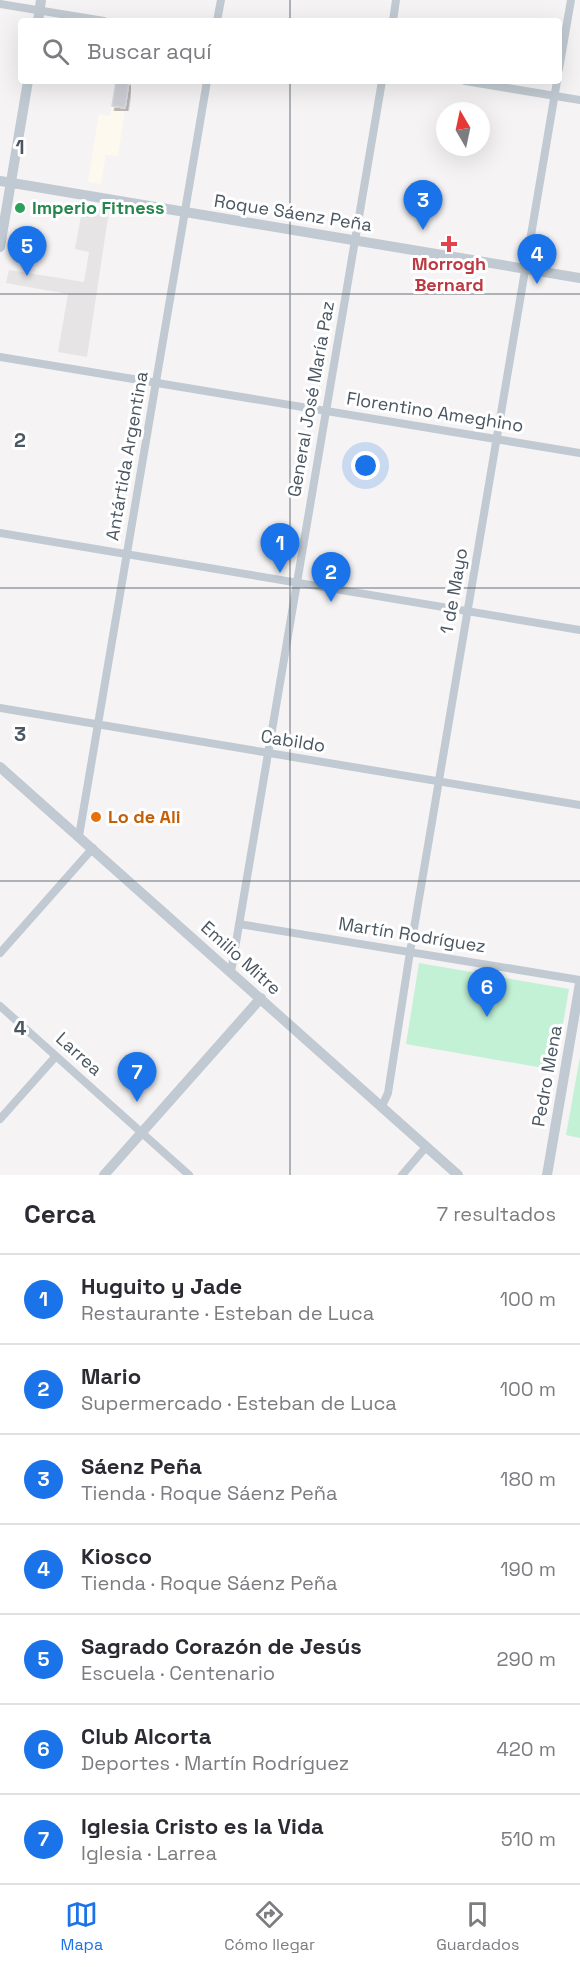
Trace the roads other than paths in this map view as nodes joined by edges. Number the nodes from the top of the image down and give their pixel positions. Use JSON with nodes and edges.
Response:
{"nodes":[{"id":1,"x":221,"y":0,"type":"edge"},
{"id":2,"x":396,"y":0,"type":"edge"},
{"id":3,"x":571,"y":0,"type":"edge"},
{"id":4,"x":0,"y":4,"type":"edge"},
{"id":5,"x":40,"y":10,"type":"edge"},
{"id":6,"x":87,"y":18,"type":"edge"},
{"id":7,"x":218,"y":18,"type":"edge"},
{"id":8,"x":393,"y":18,"type":"edge"},
{"id":9,"x":562,"y":52,"type":"edge"},
{"id":10,"x":27,"y":84,"type":"edge"},
{"id":11,"x":206,"y":84,"type":"edge"},
{"id":12,"x":381,"y":84,"type":"edge"},
{"id":13,"x":483,"y":84,"type":"edge"},
{"id":14,"x":556,"y":84,"type":"edge"},
{"id":15,"x":554,"y":96,"type":"junction"},
{"id":16,"x":580,"y":100,"type":"edge"},
{"id":17,"x":5,"y":182,"type":"edge"},
{"id":18,"x":185,"y":212,"type":"junction"},
{"id":19,"x":355,"y":240,"type":"junction"},
{"id":20,"x":0,"y":247,"type":"edge"},
{"id":21,"x":525,"y":269,"type":"junction"},
{"id":22,"x":580,"y":278,"type":"edge"},
{"id":23,"x":0,"y":357,"type":"edge"},
{"id":24,"x":156,"y":383,"type":"junction"},
{"id":25,"x":326,"y":411,"type":"junction"},
{"id":26,"x":496,"y":439,"type":"junction"},
{"id":27,"x":580,"y":453,"type":"edge"},
{"id":28,"x":0,"y":533,"type":"edge"},
{"id":29,"x":127,"y":554,"type":"junction"},
{"id":30,"x":297,"y":582,"type":"junction"},
{"id":31,"x":467,"y":610,"type":"junction"},
{"id":32,"x":580,"y":630,"type":"edge"},
{"id":33,"x":0,"y":708,"type":"edge"},
{"id":34,"x":98,"y":725,"type":"junction"},
{"id":35,"x":268,"y":753,"type":"junction"},
{"id":36,"x":0,"y":767,"type":"edge"},
{"id":37,"x":438,"y":782,"type":"junction"},
{"id":38,"x":580,"y":805,"type":"edge"},
{"id":39,"x":79,"y":836,"type":"junction"},
{"id":40,"x":93,"y":848,"type":"junction"},
{"id":41,"x":239,"y":924,"type":"junction"},
{"id":42,"x":410,"y":952,"type":"junction"},
{"id":43,"x":0,"y":953,"type":"edge"},
{"id":44,"x":231,"y":972,"type":"junction"},
{"id":45,"x":580,"y":981,"type":"edge"},
{"id":46,"x":261,"y":998,"type":"junction"},
{"id":47,"x":0,"y":1006,"type":"edge"},
{"id":48,"x":56,"y":1056,"type":"junction"},
{"id":49,"x":382,"y":1106,"type":"junction"},
{"id":50,"x":0,"y":1119,"type":"edge"},
{"id":51,"x":142,"y":1133,"type":"junction"},
{"id":52,"x":426,"y":1147,"type":"junction"},
{"id":53,"x":104,"y":1175,"type":"edge"},
{"id":54,"x":189,"y":1175,"type":"edge"},
{"id":55,"x":402,"y":1175,"type":"edge"},
{"id":56,"x":458,"y":1175,"type":"edge"},
{"id":57,"x":547,"y":1175,"type":"edge"}],
"edges":[{"from":1,"to":7,"type":"street"},
{"from":2,"to":8,"type":"street"},
{"from":3,"to":9,"type":"street"},
{"from":4,"to":5,"type":"street"},
{"from":5,"to":6,"type":"street"},
{"from":10,"to":17,"type":"street"},
{"from":11,"to":18,"type":"street","name":"Antártida Argentina"},
{"from":12,"to":19,"type":"street","name":"General José María Paz"},
{"from":13,"to":15,"type":"street"},
{"from":14,"to":15,"type":"street","name":"1 de Mayo"},
{"from":15,"to":16,"type":"street"},
{"from":15,"to":21,"type":"street","name":"1 de Mayo"},
{"from":17,"to":18,"type":"street","name":"Roque Sáenz Peña"},
{"from":17,"to":20,"type":"street"},
{"from":18,"to":19,"type":"street","name":"Roque Sáenz Peña"},
{"from":18,"to":24,"type":"street","name":"Antártida Argentina"},
{"from":19,"to":21,"type":"street","name":"Roque Sáenz Peña"},
{"from":19,"to":25,"type":"street","name":"General José María Paz"},
{"from":21,"to":22,"type":"street","name":"Roque Sáenz Peña"},
{"from":21,"to":26,"type":"street","name":"1 de Mayo"},
{"from":23,"to":24,"type":"street","name":"Florentino Ameghino"},
{"from":24,"to":25,"type":"street","name":"Florentino Ameghino"},
{"from":24,"to":29,"type":"street","name":"Antártida Argentina"},
{"from":25,"to":26,"type":"street","name":"Florentino Ameghino"},
{"from":25,"to":30,"type":"street","name":"General José María Paz"},
{"from":26,"to":27,"type":"street","name":"Florentino Ameghino"},
{"from":26,"to":31,"type":"street","name":"1 de Mayo"},
{"from":28,"to":29,"type":"street"},
{"from":29,"to":30,"type":"street"},
{"from":29,"to":34,"type":"street","name":"Antártida Argentina"},
{"from":30,"to":31,"type":"street"},
{"from":30,"to":35,"type":"street","name":"General José María Paz"},
{"from":31,"to":32,"type":"street"},
{"from":31,"to":37,"type":"street","name":"1 de Mayo"},
{"from":33,"to":34,"type":"street","name":"Cabildo"},
{"from":34,"to":35,"type":"street","name":"Cabildo"},
{"from":34,"to":39,"type":"street","name":"Antártida Argentina"},
{"from":35,"to":37,"type":"street","name":"Cabildo"},
{"from":35,"to":41,"type":"street","name":"General José María Paz"},
{"from":36,"to":39,"type":"street","name":"Emilio Mitre"},
{"from":37,"to":38,"type":"street","name":"Cabildo"},
{"from":37,"to":42,"type":"street","name":"1 de Mayo"},
{"from":39,"to":40,"type":"street","name":"Emilio Mitre"},
{"from":40,"to":43,"type":"street"},
{"from":40,"to":44,"type":"street","name":"Emilio Mitre"},
{"from":41,"to":42,"type":"street","name":"Martín Rodríguez"},
{"from":41,"to":44,"type":"street","name":"General José María Paz"},
{"from":42,"to":45,"type":"street","name":"Martín Rodríguez"},
{"from":42,"to":49,"type":"street","name":"1 de Mayo"},
{"from":44,"to":46,"type":"street","name":"Emilio Mitre"},
{"from":45,"to":57,"type":"street","name":"Pedro Mena"},
{"from":46,"to":49,"type":"street","name":"Emilio Mitre"},
{"from":46,"to":51,"type":"street"},
{"from":47,"to":48,"type":"street","name":"Larrea"},
{"from":48,"to":50,"type":"street"},
{"from":48,"to":51,"type":"street","name":"Larrea"},
{"from":49,"to":52,"type":"street","name":"Emilio Mitre"},
{"from":51,"to":53,"type":"street"},
{"from":51,"to":54,"type":"street","name":"Larrea"},
{"from":52,"to":55,"type":"street"},
{"from":52,"to":56,"type":"street","name":"Emilio Mitre"}]}
